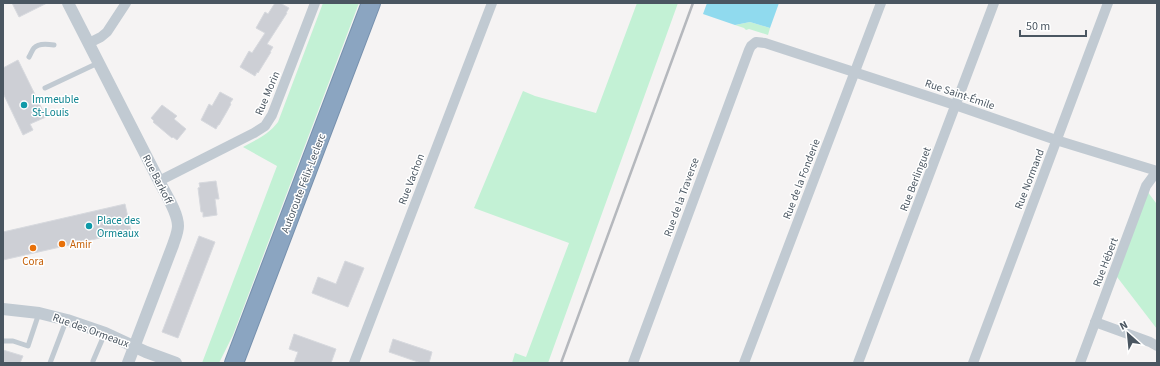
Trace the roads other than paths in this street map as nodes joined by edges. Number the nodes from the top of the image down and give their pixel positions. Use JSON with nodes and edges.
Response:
{"nodes":[{"id":1,"x":68,"y":3,"type":"edge"},
{"id":2,"x":126,"y":3,"type":"edge"},
{"id":3,"x":315,"y":3,"type":"edge"},
{"id":4,"x":371,"y":3,"type":"edge"},
{"id":5,"x":384,"y":3,"type":"edge"},
{"id":6,"x":492,"y":3,"type":"edge"},
{"id":7,"x":881,"y":3,"type":"edge"},
{"id":8,"x":994,"y":3,"type":"edge"},
{"id":9,"x":1108,"y":3,"type":"edge"},
{"id":10,"x":756,"y":42,"type":"joint"},
{"id":11,"x":89,"y":43,"type":"junction"},
{"id":12,"x":54,"y":45,"type":"dead end"},
{"id":13,"x":29,"y":57,"type":"dead end"},
{"id":14,"x":99,"y":63,"type":"junction"},
{"id":15,"x":854,"y":72,"type":"junction"},
{"id":16,"x":45,"y":88,"type":"dead end"},
{"id":17,"x":955,"y":105,"type":"junction"},
{"id":18,"x":1056,"y":140,"type":"junction"},
{"id":19,"x":1157,"y":171,"type":"edge"},
{"id":20,"x":159,"y":181,"type":"junction"},
{"id":21,"x":3,"y":309,"type":"edge"},
{"id":22,"x":39,"y":313,"type":"junction"},
{"id":23,"x":66,"y":320,"type":"junction"},
{"id":24,"x":1095,"y":322,"type":"junction"},
{"id":25,"x":105,"y":333,"type":"junction"},
{"id":26,"x":3,"y":341,"type":"edge"},
{"id":27,"x":134,"y":346,"type":"junction"},
{"id":28,"x":1157,"y":346,"type":"edge"},
{"id":29,"x":94,"y":362,"type":"edge"},
{"id":30,"x":50,"y":363,"type":"edge"},
{"id":31,"x":128,"y":363,"type":"edge"},
{"id":32,"x":176,"y":363,"type":"edge"},
{"id":33,"x":234,"y":363,"type":"edge"},
{"id":34,"x":247,"y":363,"type":"edge"},
{"id":35,"x":354,"y":363,"type":"edge"},
{"id":36,"x":633,"y":363,"type":"edge"},
{"id":37,"x":744,"y":363,"type":"edge"},
{"id":38,"x":858,"y":363,"type":"edge"},
{"id":39,"x":973,"y":363,"type":"edge"},
{"id":40,"x":1080,"y":363,"type":"edge"}],
"edges":[{"from":1,"to":11,"type":"street","name":"Rue Barkoff"},
{"from":2,"to":11,"type":"street"},
{"from":3,"to":20,"type":"street","name":"Rue Morin"},
{"from":4,"to":33,"type":"highway","name":"Autoroute Félix-Leclerc"},
{"from":5,"to":34,"type":"highway","name":"Autoroute Félix-Leclerc"},
{"from":6,"to":35,"type":"street","name":"Rue Vachon"},
{"from":7,"to":15,"type":"street","name":"Rue de la Fonderie"},
{"from":8,"to":17,"type":"street","name":"Rue Berlinguet"},
{"from":9,"to":18,"type":"street","name":"Rue Normand"},
{"from":10,"to":15,"type":"street","name":"Rue Saint-Émile"},
{"from":10,"to":36,"type":"street","name":"Rue de la Traverse"},
{"from":11,"to":14,"type":"street","name":"Rue Barkoff"},
{"from":12,"to":13,"type":"lane"},
{"from":14,"to":16,"type":"lane"},
{"from":14,"to":20,"type":"street","name":"Rue Barkoff"},
{"from":15,"to":17,"type":"street","name":"Rue Saint-Émile"},
{"from":15,"to":37,"type":"street","name":"Rue de la Fonderie"},
{"from":17,"to":18,"type":"street","name":"Rue Saint-Émile"},
{"from":17,"to":38,"type":"street","name":"Rue Berlinguet"},
{"from":18,"to":19,"type":"street","name":"Rue Saint-Émile"},
{"from":18,"to":39,"type":"street","name":"Rue Normand"},
{"from":19,"to":24,"type":"street","name":"Rue Hébert"},
{"from":20,"to":27,"type":"street","name":"Rue Barkoff"},
{"from":21,"to":22,"type":"street","name":"Rue des Ormeaux"},
{"from":22,"to":23,"type":"street","name":"Rue des Ormeaux"},
{"from":22,"to":26,"type":"lane"},
{"from":23,"to":25,"type":"street","name":"Rue des Ormeaux"},
{"from":23,"to":30,"type":"lane"},
{"from":24,"to":28,"type":"street"},
{"from":24,"to":40,"type":"street","name":"Rue Hébert"},
{"from":25,"to":27,"type":"street","name":"Rue des Ormeaux"},
{"from":25,"to":29,"type":"lane"},
{"from":27,"to":31,"type":"street","name":"Rue Barkoff"},
{"from":27,"to":32,"type":"street","name":"Rue des Ormeaux"}]}
